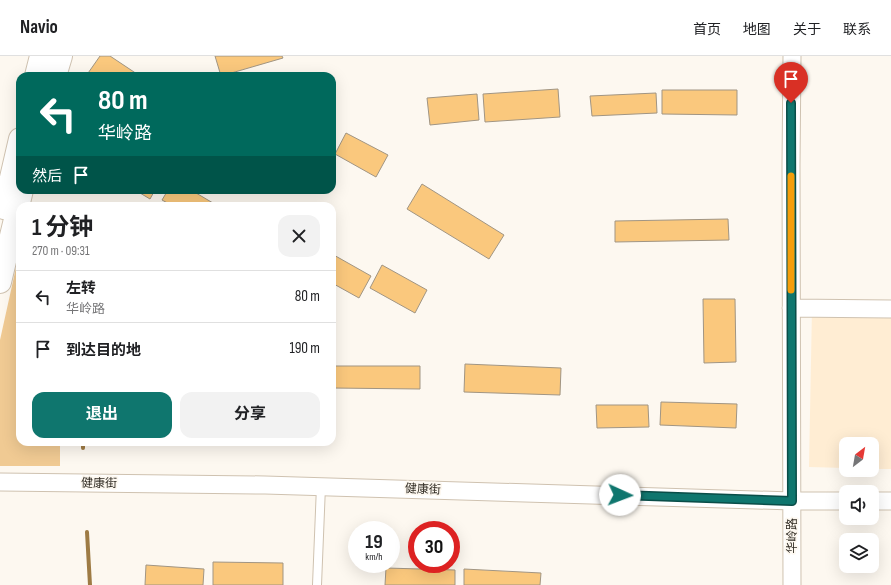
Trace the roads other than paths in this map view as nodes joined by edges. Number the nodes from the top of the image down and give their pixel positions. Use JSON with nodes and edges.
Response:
{"nodes":[{"id":1,"x":41,"y":56,"type":"edge"},
{"id":2,"x":61,"y":56,"type":"edge"},
{"id":3,"x":792,"y":56,"type":"edge"},
{"id":4,"x":37,"y":72,"type":"edge"},
{"id":5,"x":56,"y":72,"type":"edge"},
{"id":6,"x":16,"y":156,"type":"edge"},
{"id":7,"x":16,"y":215,"type":"edge"},
{"id":8,"x":0,"y":226,"type":"edge"},
{"id":9,"x":0,"y":282,"type":"edge"},
{"id":10,"x":792,"y":308,"type":"junction"},
{"id":11,"x":891,"y":309,"type":"edge"},
{"id":12,"x":0,"y":482,"type":"edge"},
{"id":13,"x":321,"y":486,"type":"junction"},
{"id":14,"x":792,"y":501,"type":"junction"},
{"id":15,"x":839,"y":501,"type":"edge"},
{"id":16,"x":879,"y":501,"type":"edge"},
{"id":17,"x":891,"y":501,"type":"edge"},
{"id":18,"x":317,"y":585,"type":"edge"},
{"id":19,"x":792,"y":585,"type":"edge"}],
"edges":[{"from":1,"to":4,"type":"street"},
{"from":2,"to":5,"type":"street"},
{"from":3,"to":10,"type":"street","name":"华岭路"},
{"from":6,"to":8,"type":"street"},
{"from":7,"to":9,"type":"street"},
{"from":10,"to":11,"type":"street"},
{"from":10,"to":14,"type":"street","name":"华岭路"},
{"from":12,"to":13,"type":"street","name":"健康街"},
{"from":13,"to":14,"type":"street","name":"健康街"},
{"from":13,"to":18,"type":"lane"},
{"from":14,"to":15,"type":"street","name":"健康街"},
{"from":14,"to":19,"type":"street","name":"华岭路"},
{"from":16,"to":17,"type":"street"}]}
